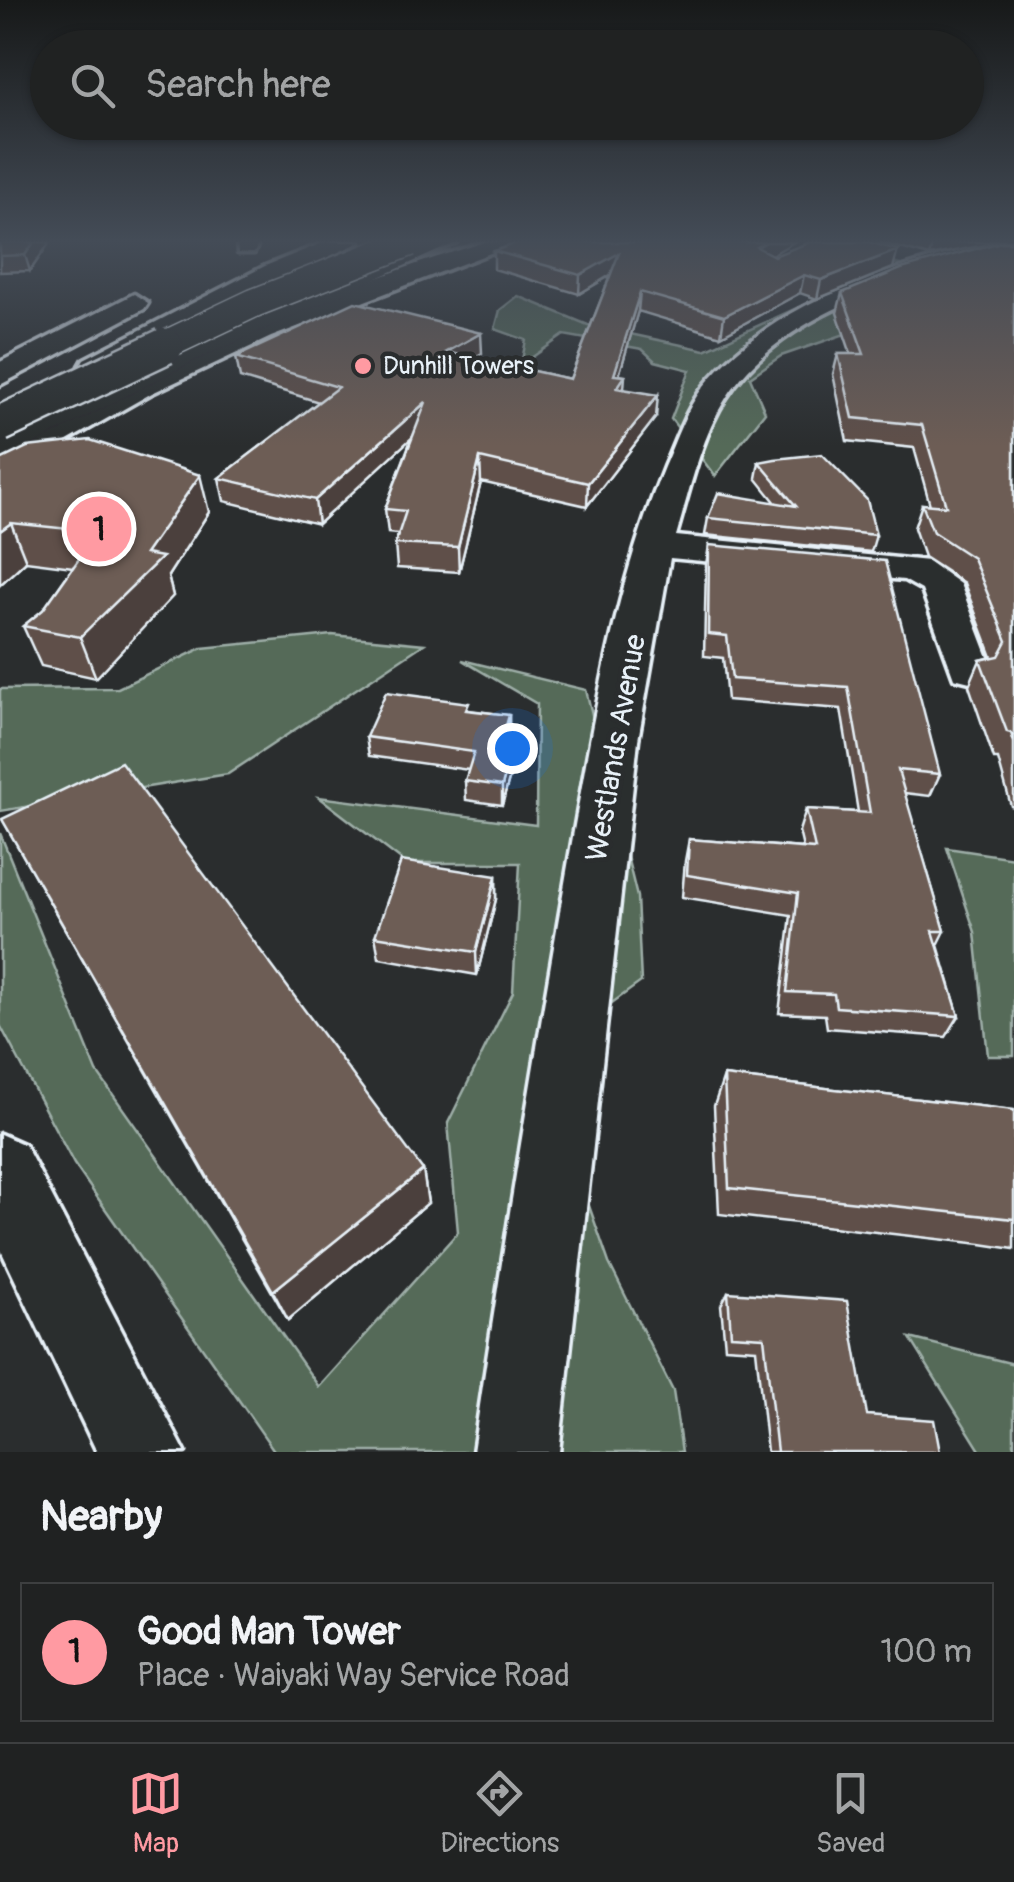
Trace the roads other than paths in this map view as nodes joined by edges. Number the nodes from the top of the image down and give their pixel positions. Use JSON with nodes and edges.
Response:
{"nodes":[{"id":1,"x":122,"y":310,"type":"edge"},
{"id":2,"x":175,"y":310,"type":"edge"},
{"id":3,"x":240,"y":310,"type":"edge"},
{"id":4,"x":286,"y":310,"type":"edge"},
{"id":5,"x":314,"y":310,"type":"edge"},
{"id":6,"x":820,"y":310,"type":"edge"},
{"id":7,"x":0,"y":375,"type":"edge"},
{"id":8,"x":0,"y":425,"type":"edge"},
{"id":9,"x":7,"y":457,"type":"edge"},
{"id":10,"x":655,"y":545,"type":"junction"},
{"id":11,"x":970,"y":668,"type":"dead end"},
{"id":12,"x":0,"y":1170,"type":"edge"},
{"id":13,"x":142,"y":1452,"type":"edge"},
{"id":14,"x":516,"y":1452,"type":"edge"}],
"edges":[{"from":1,"to":7,"type":"highway"},
{"from":2,"to":8,"type":"highway"},
{"from":3,"to":8,"type":"highway","bridge":true},
{"from":4,"to":9,"type":"highway"},
{"from":5,"to":9,"type":"street"},
{"from":6,"to":10,"type":"street","name":"Westlands Avenue"},
{"from":10,"to":11,"type":"street"},
{"from":10,"to":14,"type":"street","name":"Westlands Avenue"},
{"from":12,"to":13,"type":"street"}]}
